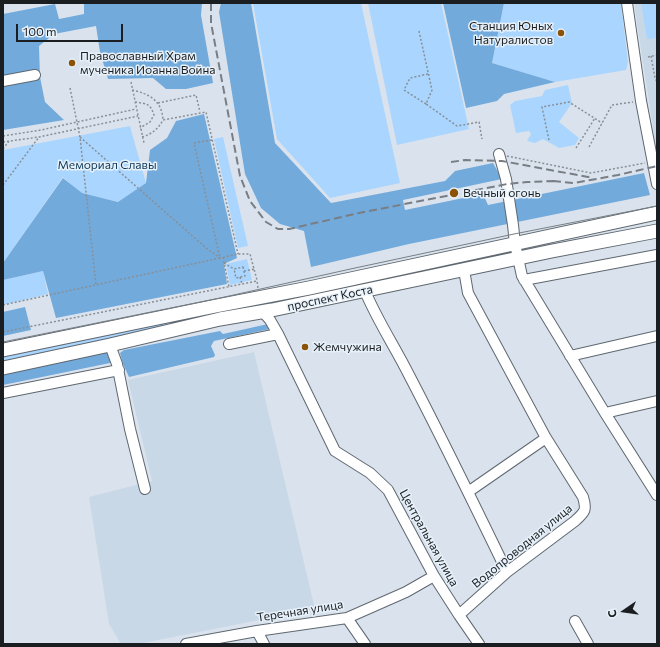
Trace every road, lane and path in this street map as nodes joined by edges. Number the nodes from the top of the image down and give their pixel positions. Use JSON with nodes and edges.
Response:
{"nodes":[{"id":1,"x":627,"y":3,"type":"edge"},
{"id":2,"x":419,"y":31,"type":"dead end"},
{"id":3,"x":657,"y":55,"type":"edge"},
{"id":4,"x":651,"y":56,"type":"junction"},
{"id":5,"x":648,"y":57,"type":"dead end"},
{"id":6,"x":35,"y":74,"type":"dead end"},
{"id":7,"x":429,"y":74,"type":"junction"},
{"id":8,"x":3,"y":81,"type":"edge"},
{"id":9,"x":131,"y":82,"type":"dead end"},
{"id":10,"x":657,"y":82,"type":"edge"},
{"id":11,"x":70,"y":88,"type":"dead end"},
{"id":12,"x":132,"y":90,"type":"junction"},
{"id":13,"x":641,"y":101,"type":"junction"},
{"id":14,"x":134,"y":102,"type":"junction"},
{"id":15,"x":158,"y":103,"type":"junction"},
{"id":16,"x":426,"y":104,"type":"junction"},
{"id":17,"x":136,"y":109,"type":"junction"},
{"id":18,"x":200,"y":113,"type":"junction"},
{"id":19,"x":138,"y":116,"type":"junction"},
{"id":20,"x":595,"y":118,"type":"junction"},
{"id":21,"x":163,"y":120,"type":"junction"},
{"id":22,"x":602,"y":123,"type":"junction"},
{"id":23,"x":140,"y":128,"type":"junction"},
{"id":24,"x":78,"y":129,"type":"junction"},
{"id":25,"x":3,"y":136,"type":"edge"},
{"id":26,"x":39,"y":137,"type":"junction"},
{"id":27,"x":80,"y":137,"type":"junction"},
{"id":28,"x":142,"y":137,"type":"junction"},
{"id":29,"x":482,"y":139,"type":"dead end"},
{"id":30,"x":9,"y":140,"type":"junction"},
{"id":31,"x":212,"y":140,"type":"junction"},
{"id":32,"x":549,"y":140,"type":"dead end"},
{"id":33,"x":3,"y":142,"type":"edge"},
{"id":34,"x":144,"y":143,"type":"dead end"},
{"id":35,"x":589,"y":147,"type":"dead end"},
{"id":36,"x":576,"y":148,"type":"dead end"},
{"id":37,"x":3,"y":149,"type":"edge"},
{"id":38,"x":499,"y":154,"type":"joint"},
{"id":39,"x":654,"y":158,"type":"edge"},
{"id":40,"x":3,"y":184,"type":"edge"},
{"id":41,"x":657,"y":184,"type":"edge"},
{"id":42,"x":657,"y":213,"type":"edge"},
{"id":43,"x":657,"y":231,"type":"edge"},
{"id":44,"x":515,"y":244,"type":"junction"},
{"id":45,"x":238,"y":254,"type":"junction"},
{"id":46,"x":657,"y":255,"type":"edge"},
{"id":47,"x":222,"y":258,"type":"junction"},
{"id":48,"x":517,"y":259,"type":"junction"},
{"id":49,"x":224,"y":263,"type":"junction"},
{"id":50,"x":234,"y":269,"type":"junction"},
{"id":51,"x":254,"y":269,"type":"junction"},
{"id":52,"x":464,"y":270,"type":"junction"},
{"id":53,"x":244,"y":272,"type":"junction"},
{"id":54,"x":240,"y":277,"type":"junction"},
{"id":55,"x":524,"y":280,"type":"junction"},
{"id":56,"x":257,"y":281,"type":"junction"},
{"id":57,"x":242,"y":284,"type":"junction"},
{"id":58,"x":96,"y":285,"type":"junction"},
{"id":59,"x":229,"y":287,"type":"junction"},
{"id":60,"x":365,"y":291,"type":"junction"},
{"id":61,"x":260,"y":298,"type":"junction"},
{"id":62,"x":243,"y":301,"type":"junction"},
{"id":63,"x":3,"y":305,"type":"edge"},
{"id":64,"x":263,"y":312,"type":"junction"},
{"id":65,"x":246,"y":315,"type":"junction"},
{"id":66,"x":3,"y":332,"type":"edge"},
{"id":67,"x":278,"y":334,"type":"junction"},
{"id":68,"x":657,"y":336,"type":"edge"},
{"id":69,"x":229,"y":344,"type":"dead end"},
{"id":70,"x":110,"y":345,"type":"junction"},
{"id":71,"x":3,"y":350,"type":"edge"},
{"id":72,"x":570,"y":356,"type":"junction"},
{"id":73,"x":3,"y":368,"type":"edge"},
{"id":74,"x":118,"y":370,"type":"junction"},
{"id":75,"x":3,"y":393,"type":"edge"},
{"id":76,"x":657,"y":401,"type":"edge"},
{"id":77,"x":605,"y":413,"type":"junction"},
{"id":78,"x":546,"y":438,"type":"junction"},
{"id":79,"x":145,"y":490,"type":"dead end"},
{"id":80,"x":468,"y":492,"type":"junction"},
{"id":81,"x":657,"y":495,"type":"edge"},
{"id":82,"x":507,"y":572,"type":"junction"},
{"id":83,"x":434,"y":576,"type":"junction"},
{"id":84,"x":458,"y":615,"type":"junction"},
{"id":85,"x":347,"y":618,"type":"junction"},
{"id":86,"x":575,"y":621,"type":"dead end"},
{"id":87,"x":256,"y":631,"type":"junction"},
{"id":88,"x":186,"y":644,"type":"edge"},
{"id":89,"x":264,"y":644,"type":"edge"},
{"id":90,"x":365,"y":644,"type":"edge"},
{"id":91,"x":479,"y":644,"type":"edge"},
{"id":92,"x":588,"y":644,"type":"edge"}],
"edges":[{"from":1,"to":13,"type":"street"},
{"from":2,"to":7,"type":"path"},
{"from":3,"to":4,"type":"path"},
{"from":4,"to":5,"type":"path"},
{"from":4,"to":10,"type":"path"},
{"from":6,"to":8,"type":"street"},
{"from":7,"to":16,"type":"path"},
{"from":7,"to":16,"type":"path"},
{"from":9,"to":12,"type":"path"},
{"from":11,"to":24,"type":"path"},
{"from":12,"to":14,"type":"path"},
{"from":12,"to":15,"type":"path"},
{"from":13,"to":22,"type":"path"},
{"from":13,"to":39,"type":"street"},
{"from":14,"to":17,"type":"path"},
{"from":14,"to":23,"type":"path"},
{"from":15,"to":18,"type":"path"},
{"from":15,"to":21,"type":"path"},
{"from":16,"to":29,"type":"path"},
{"from":17,"to":19,"type":"path"},
{"from":17,"to":25,"type":"path"},
{"from":18,"to":21,"type":"path"},
{"from":18,"to":31,"type":"path"},
{"from":19,"to":23,"type":"path"},
{"from":19,"to":24,"type":"path"},
{"from":20,"to":22,"type":"path"},
{"from":20,"to":32,"type":"path"},
{"from":20,"to":36,"type":"path"},
{"from":21,"to":28,"type":"path"},
{"from":22,"to":35,"type":"path"},
{"from":23,"to":28,"type":"path"},
{"from":24,"to":26,"type":"path"},
{"from":24,"to":27,"type":"path"},
{"from":26,"to":30,"type":"path"},
{"from":26,"to":40,"type":"path"},
{"from":27,"to":47,"type":"path"},
{"from":27,"to":58,"type":"path"},
{"from":28,"to":34,"type":"path"},
{"from":30,"to":33,"type":"path"},
{"from":30,"to":37,"type":"path"},
{"from":31,"to":45,"type":"path"},
{"from":31,"to":47,"type":"path"},
{"from":38,"to":39,"type":"path"},
{"from":38,"to":44,"type":"street"},
{"from":39,"to":41,"type":"street"},
{"from":42,"to":44,"type":"main road","name":"проспект Коста"},
{"from":43,"to":48,"type":"main road","name":"проспект Коста"},
{"from":44,"to":48,"type":"street"},
{"from":44,"to":61,"type":"main road","name":"проспект Коста"},
{"from":45,"to":47,"type":"path"},
{"from":45,"to":51,"type":"path"},
{"from":46,"to":55,"type":"street"},
{"from":47,"to":49,"type":"path"},
{"from":47,"to":58,"type":"path"},
{"from":48,"to":52,"type":"main road","name":"проспект Коста"},
{"from":48,"to":55,"type":"street"},
{"from":49,"to":50,"type":"path"},
{"from":49,"to":59,"type":"path"},
{"from":50,"to":53,"type":"path"},
{"from":50,"to":54,"type":"path"},
{"from":51,"to":53,"type":"path"},
{"from":51,"to":56,"type":"path"},
{"from":52,"to":60,"type":"main road","name":"проспект Коста"},
{"from":52,"to":78,"type":"street"},
{"from":53,"to":54,"type":"path"},
{"from":54,"to":57,"type":"path"},
{"from":55,"to":72,"type":"street"},
{"from":56,"to":57,"type":"path"},
{"from":56,"to":61,"type":"path"},
{"from":57,"to":59,"type":"path"},
{"from":58,"to":63,"type":"path"},
{"from":59,"to":66,"type":"path"},
{"from":60,"to":64,"type":"main road","name":"проспект Коста"},
{"from":60,"to":80,"type":"street"},
{"from":61,"to":62,"type":"main road","name":"проспект Коста"},
{"from":62,"to":65,"type":"main road"},
{"from":62,"to":71,"type":"main road","name":"проспект Коста"},
{"from":64,"to":65,"type":"main road","name":"проспект Коста"},
{"from":64,"to":67,"type":"street","name":"Центральная улица"},
{"from":65,"to":70,"type":"main road","name":"проспект Коста"},
{"from":67,"to":69,"type":"street"},
{"from":67,"to":83,"type":"street","name":"Центральная улица"},
{"from":68,"to":72,"type":"street"},
{"from":70,"to":73,"type":"main road","name":"проспект Коста"},
{"from":70,"to":74,"type":"street"},
{"from":72,"to":77,"type":"street"},
{"from":74,"to":75,"type":"street"},
{"from":74,"to":79,"type":"street"},
{"from":76,"to":77,"type":"street"},
{"from":77,"to":81,"type":"street"},
{"from":78,"to":80,"type":"street"},
{"from":78,"to":82,"type":"street","name":"Водопроводная улица"},
{"from":80,"to":82,"type":"street"},
{"from":82,"to":84,"type":"street","name":"Водопроводная улица"},
{"from":83,"to":84,"type":"street","name":"Центральная улица"},
{"from":83,"to":85,"type":"street","name":"Теречная улица"},
{"from":84,"to":91,"type":"street","name":"Центральная улица"},
{"from":85,"to":87,"type":"street","name":"Теречная улица"},
{"from":85,"to":90,"type":"street"},
{"from":86,"to":92,"type":"street"},
{"from":87,"to":88,"type":"street","name":"Теречная улица"},
{"from":87,"to":89,"type":"street"}]}
